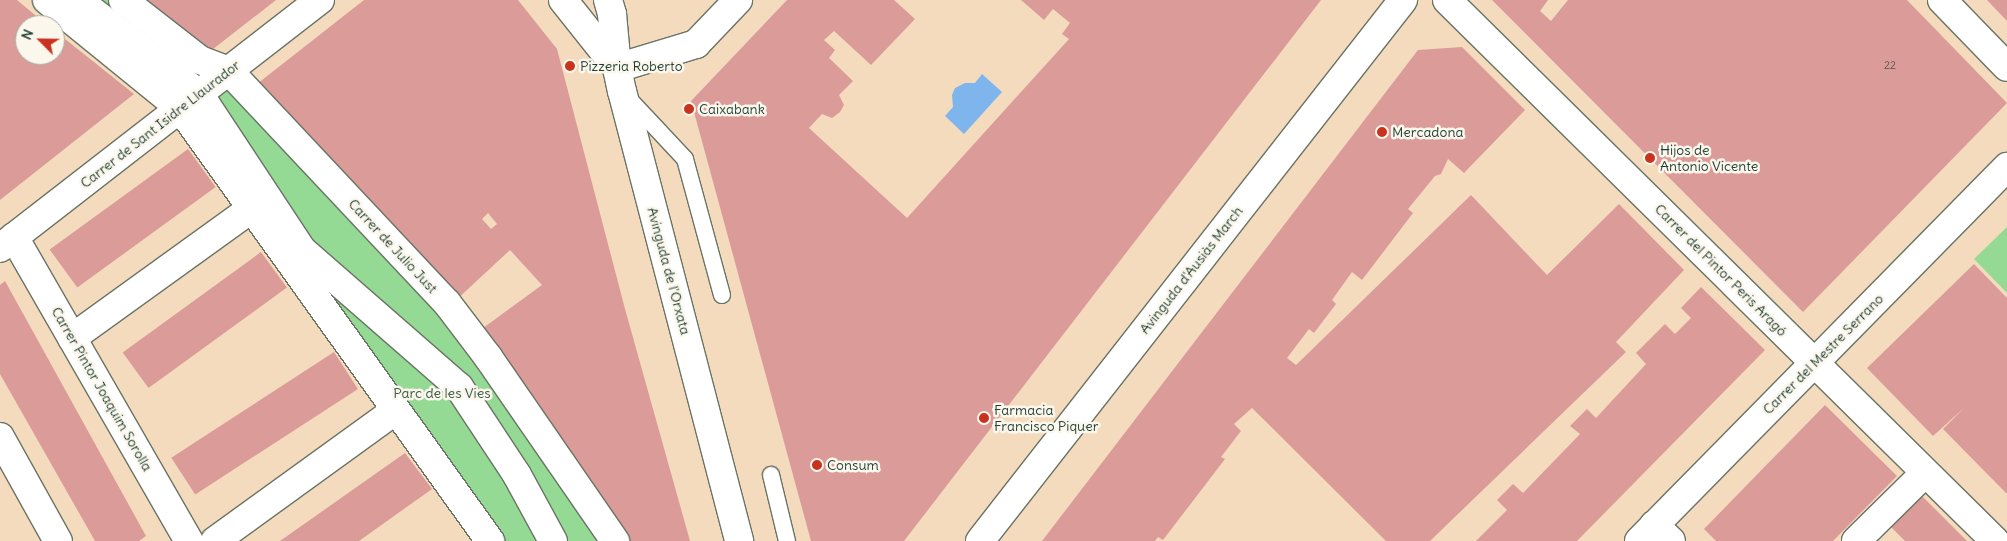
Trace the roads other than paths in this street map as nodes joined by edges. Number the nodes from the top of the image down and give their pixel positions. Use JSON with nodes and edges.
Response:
{"nodes":[{"id":1,"x":47,"y":0,"type":"edge"},
{"id":2,"x":78,"y":0,"type":"edge"},
{"id":3,"x":123,"y":0,"type":"edge"},
{"id":4,"x":320,"y":0,"type":"edge"},
{"id":5,"x":562,"y":0,"type":"edge"},
{"id":6,"x":738,"y":0,"type":"edge"},
{"id":7,"x":1403,"y":0,"type":"edge"},
{"id":8,"x":1447,"y":0,"type":"edge"},
{"id":9,"x":1942,"y":0,"type":"edge"},
{"id":10,"x":607,"y":5,"type":"edge"},
{"id":11,"x":2007,"y":67,"type":"edge"},
{"id":12,"x":229,"y":71,"type":"junction"},
{"id":13,"x":620,"y":80,"type":"junction"},
{"id":14,"x":190,"y":101,"type":"junction"},
{"id":15,"x":2007,"y":167,"type":"edge"},
{"id":16,"x":252,"y":208,"type":"junction"},
{"id":17,"x":7,"y":242,"type":"edge"},
{"id":18,"x":722,"y":295,"type":"dead end"},
{"id":19,"x":72,"y":338,"type":"junction"},
{"id":20,"x":1814,"y":362,"type":"junction"},
{"id":21,"x":396,"y":410,"type":"junction"},
{"id":22,"x":0,"y":437,"type":"edge"},
{"id":23,"x":1926,"y":472,"type":"junction"},
{"id":24,"x":771,"y":475,"type":"dead end"},
{"id":25,"x":1655,"y":536,"type":"edge"},
{"id":26,"x":58,"y":541,"type":"edge"},
{"id":27,"x":189,"y":541,"type":"edge"},
{"id":28,"x":215,"y":541,"type":"edge"},
{"id":29,"x":490,"y":541,"type":"edge"},
{"id":30,"x":553,"y":541,"type":"edge"},
{"id":31,"x":615,"y":541,"type":"edge"},
{"id":32,"x":738,"y":541,"type":"edge"},
{"id":33,"x":787,"y":541,"type":"edge"},
{"id":34,"x":980,"y":541,"type":"edge"},
{"id":35,"x":1856,"y":541,"type":"edge"},
{"id":36,"x":1995,"y":541,"type":"edge"}],
"edges":[{"from":1,"to":14,"type":"street"},
{"from":2,"to":14,"type":"street"},
{"from":3,"to":12,"type":"street","name":"Carrer de Julio Just"},
{"from":4,"to":12,"type":"street","name":"Carrer de Sant Isidre Llaurador"},
{"from":5,"to":13,"type":"street"},
{"from":6,"to":13,"type":"street"},
{"from":7,"to":34,"type":"street","name":"Avinguda d'Ausiàs March"},
{"from":8,"to":20,"type":"street","name":"Carrer del Pintor Peris Aragó"},
{"from":9,"to":11,"type":"street"},
{"from":10,"to":13,"type":"street","name":"Avinguda de l'Orxata"},
{"from":12,"to":14,"type":"street","name":"Carrer de Sant Isidre Llaurador"},
{"from":12,"to":31,"type":"street","name":"Carrer de Julio Just"},
{"from":13,"to":18,"type":"lane"},
{"from":13,"to":32,"type":"street","name":"Avinguda de l'Orxata"},
{"from":14,"to":16,"type":"street"},
{"from":14,"to":17,"type":"street","name":"Carrer de Sant Isidre Llaurador"},
{"from":14,"to":30,"type":"street"},
{"from":15,"to":20,"type":"street","name":"Carrer del Mestre Serrano"},
{"from":16,"to":19,"type":"street"},
{"from":16,"to":21,"type":"street"},
{"from":17,"to":19,"type":"street","name":"Carrer Pintor Joaquim Sorolla"},
{"from":19,"to":27,"type":"street","name":"Carrer Pintor Joaquim Sorolla"},
{"from":20,"to":23,"type":"street","name":"Carrer del Pintor Peris Aragó"},
{"from":20,"to":25,"type":"street","name":"Carrer del Mestre Serrano"},
{"from":21,"to":28,"type":"street"},
{"from":21,"to":29,"type":"street"},
{"from":22,"to":26,"type":"street"},
{"from":23,"to":35,"type":"street"},
{"from":23,"to":36,"type":"street","name":"Carrer del Pintor Peris Aragó"},
{"from":24,"to":33,"type":"lane"}]}
